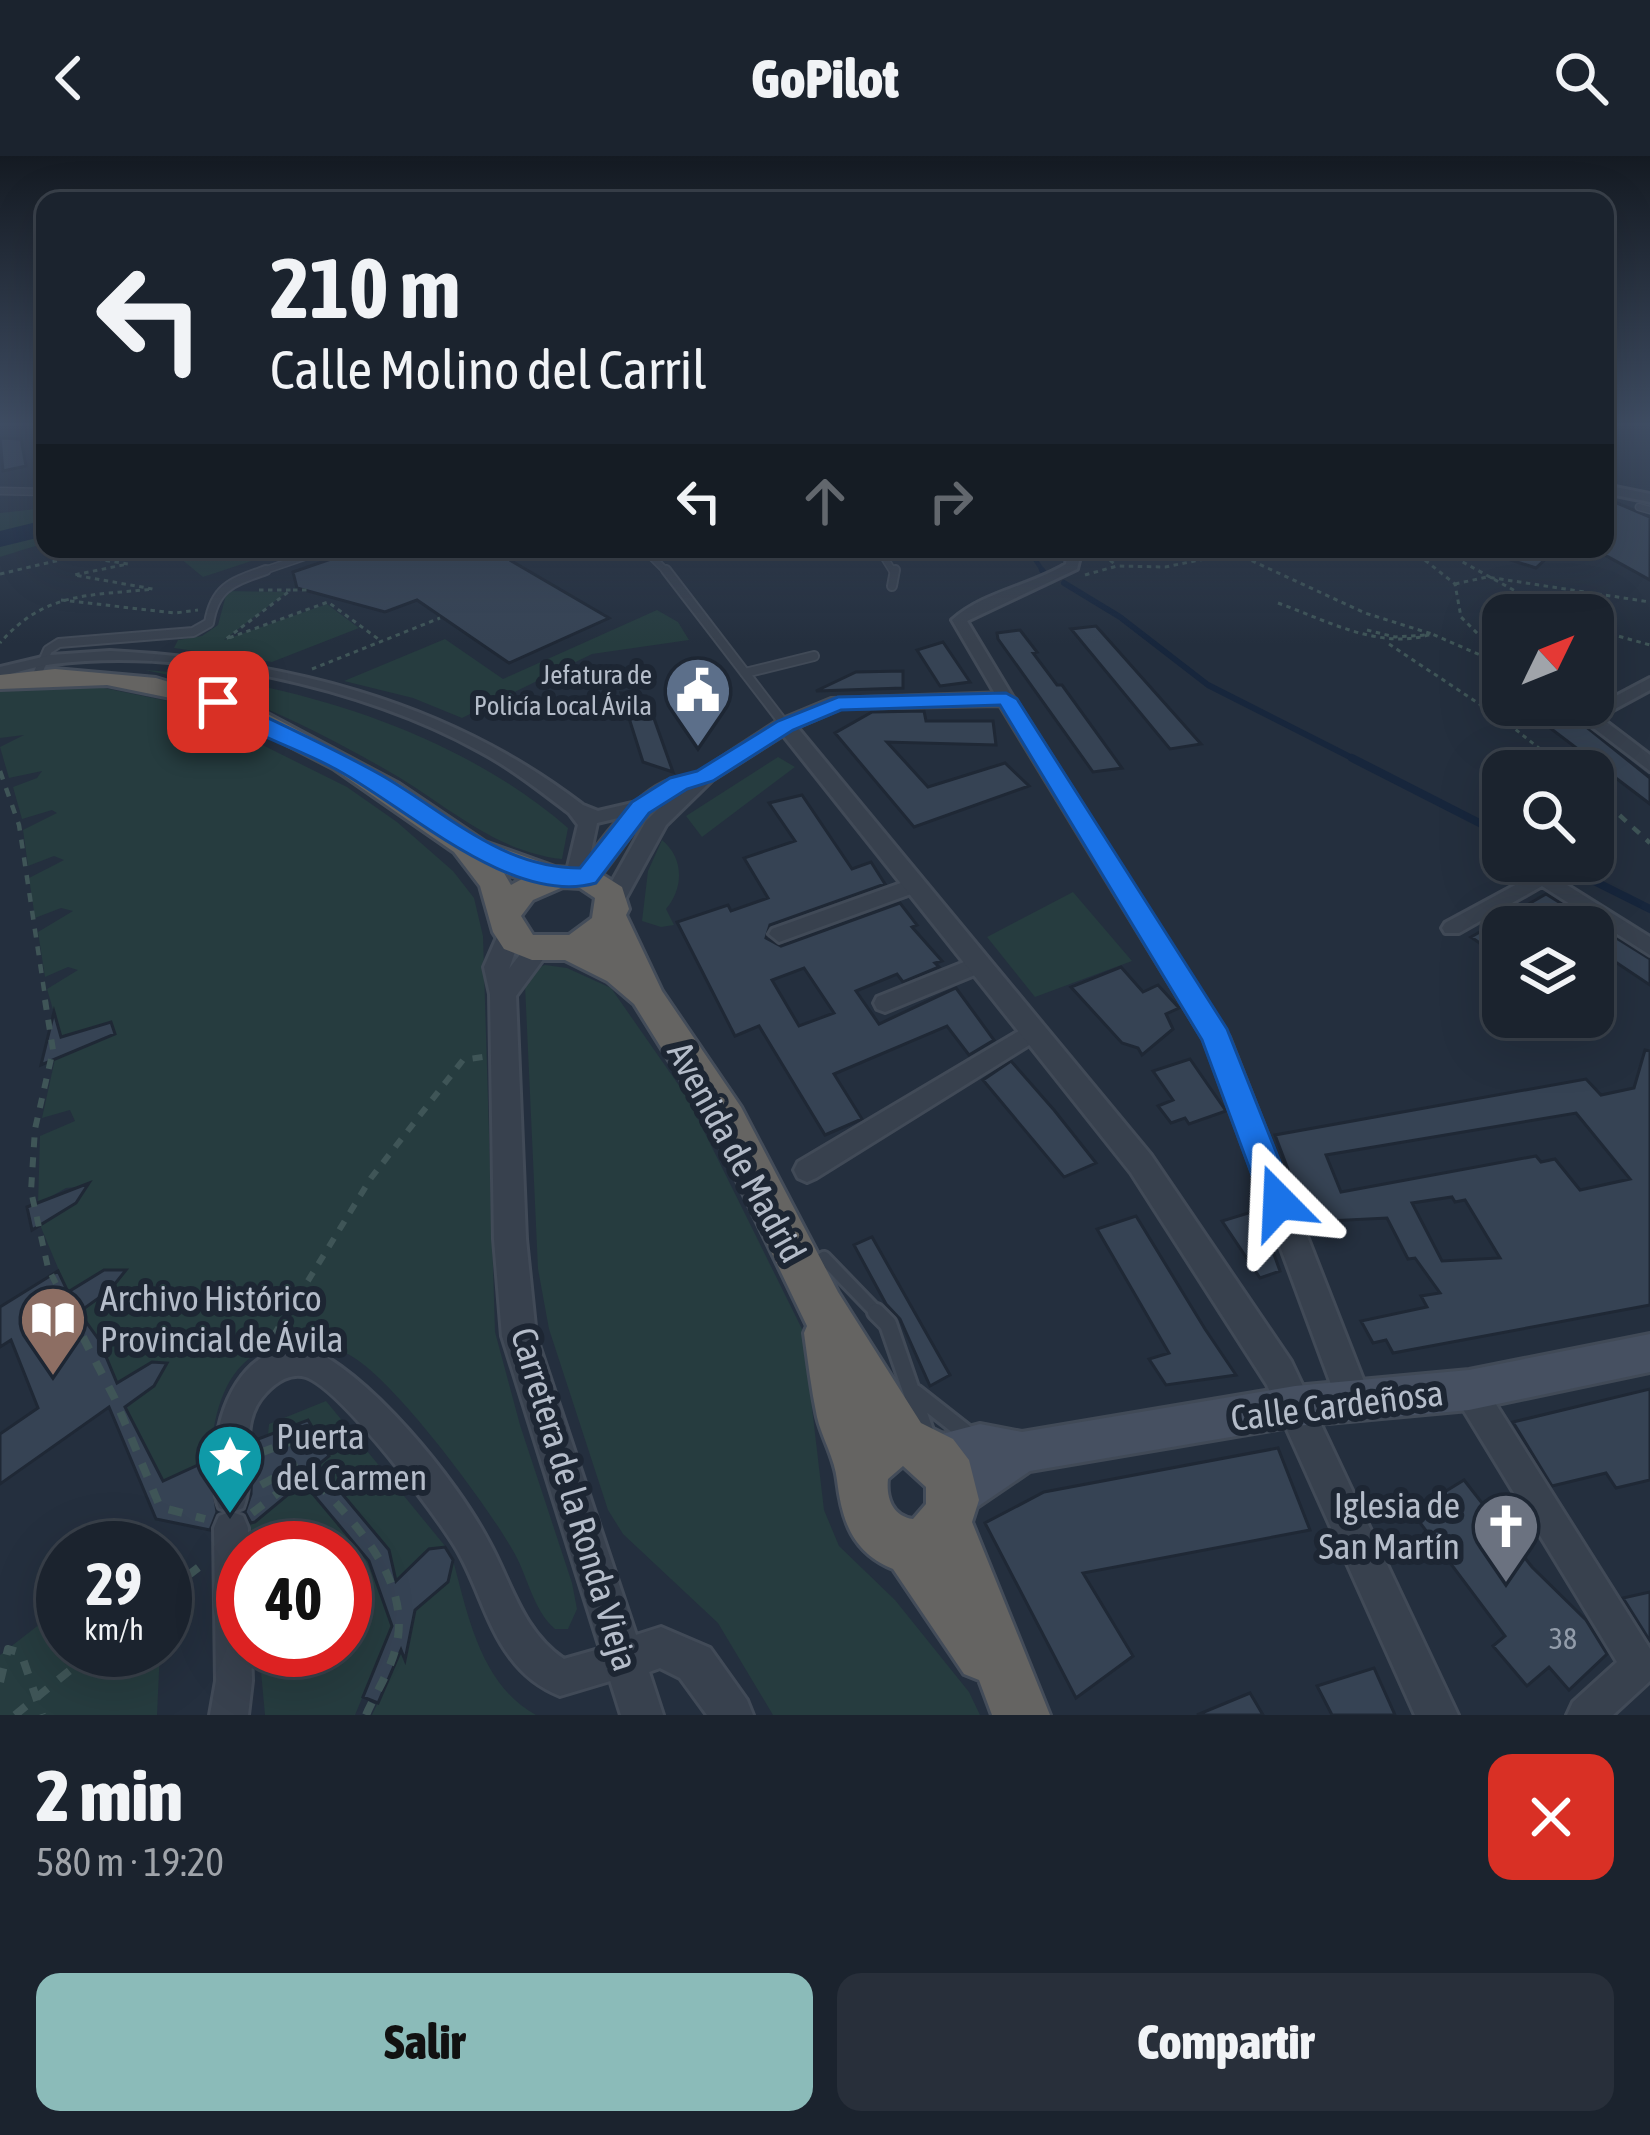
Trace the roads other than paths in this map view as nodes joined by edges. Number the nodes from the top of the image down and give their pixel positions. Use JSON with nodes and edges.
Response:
{"nodes":[{"id":1,"x":1644,"y":502,"type":"edge"},
{"id":2,"x":1650,"y":510,"type":"edge"},
{"id":3,"x":303,"y":558,"type":"edge"},
{"id":4,"x":653,"y":558,"type":"edge"},
{"id":5,"x":886,"y":558,"type":"edge"},
{"id":6,"x":1073,"y":558,"type":"edge"},
{"id":7,"x":892,"y":586,"type":"dead end"},
{"id":8,"x":814,"y":656,"type":"dead end"},
{"id":9,"x":39,"y":668,"type":"junction"},
{"id":10,"x":0,"y":672,"type":"edge"},
{"id":11,"x":745,"y":673,"type":"junction"},
{"id":12,"x":0,"y":682,"type":"edge"},
{"id":13,"x":1650,"y":683,"type":"edge"},
{"id":14,"x":1614,"y":697,"type":"edge"},
{"id":15,"x":1006,"y":699,"type":"junction"},
{"id":16,"x":785,"y":725,"type":"junction"},
{"id":17,"x":1599,"y":726,"type":"edge"},
{"id":18,"x":1650,"y":765,"type":"edge"},
{"id":19,"x":705,"y":776,"type":"junction"},
{"id":20,"x":641,"y":807,"type":"junction"},
{"id":21,"x":576,"y":809,"type":"junction"},
{"id":22,"x":465,"y":844,"type":"junction"},
{"id":23,"x":571,"y":876,"type":"junction"},
{"id":24,"x":915,"y":885,"type":"junction"},
{"id":25,"x":612,"y":909,"type":"junction"},
{"id":26,"x":1451,"y":928,"type":"dead end"},
{"id":27,"x":779,"y":934,"type":"dead end"},
{"id":28,"x":531,"y":936,"type":"junction"},
{"id":29,"x":1650,"y":947,"type":"edge"},
{"id":30,"x":979,"y":964,"type":"junction"},
{"id":31,"x":648,"y":998,"type":"junction"},
{"id":32,"x":885,"y":1004,"type":"dead end"},
{"id":33,"x":1034,"y":1031,"type":"junction"},
{"id":34,"x":807,"y":1170,"type":"dead end"},
{"id":35,"x":813,"y":1289,"type":"junction"},
{"id":36,"x":1650,"y":1352,"type":"edge"},
{"id":37,"x":1469,"y":1390,"type":"junction"},
{"id":38,"x":1354,"y":1402,"type":"junction"},
{"id":39,"x":1295,"y":1406,"type":"junction"},
{"id":40,"x":1022,"y":1452,"type":"junction"},
{"id":41,"x":935,"y":1468,"type":"junction"},
{"id":42,"x":862,"y":1478,"type":"junction"},
{"id":43,"x":624,"y":1660,"type":"junction"},
{"id":44,"x":1014,"y":1701,"type":"edge"},
{"id":45,"x":1600,"y":1710,"type":"edge"},
{"id":46,"x":229,"y":1715,"type":"edge"},
{"id":47,"x":642,"y":1715,"type":"edge"},
{"id":48,"x":732,"y":1715,"type":"edge"},
{"id":49,"x":1437,"y":1715,"type":"edge"}],
"edges":[{"from":1,"to":2,"type":"lane"},
{"from":3,"to":9,"type":"lane"},
{"from":4,"to":11,"type":"lane"},
{"from":5,"to":7,"type":"lane"},
{"from":6,"to":15,"type":"street"},
{"from":8,"to":11,"type":"lane"},
{"from":9,"to":10,"type":"street"},
{"from":9,"to":12,"type":"highway"},
{"from":9,"to":21,"type":"street"},
{"from":9,"to":22,"type":"highway"},
{"from":11,"to":16,"type":"lane"},
{"from":13,"to":14,"type":"street"},
{"from":15,"to":16,"type":"street"},
{"from":15,"to":38,"type":"street"},
{"from":16,"to":19,"type":"street"},
{"from":16,"to":24,"type":"street"},
{"from":17,"to":18,"type":"street"},
{"from":19,"to":20,"type":"street"},
{"from":19,"to":25,"type":"street"},
{"from":20,"to":21,"type":"street"},
{"from":20,"to":23,"type":"street"},
{"from":21,"to":23,"type":"street"},
{"from":22,"to":23,"type":"highway"},
{"from":22,"to":28,"type":"highway"},
{"from":23,"to":25,"type":"highway"},
{"from":23,"to":28,"type":"highway"},
{"from":24,"to":27,"type":"street"},
{"from":24,"to":30,"type":"street"},
{"from":25,"to":28,"type":"highway"},
{"from":25,"to":31,"type":"highway","name":"Avenida de Madrid"},
{"from":26,"to":29,"type":"street"},
{"from":28,"to":31,"type":"highway","name":"Avenida de Madrid"},
{"from":28,"to":43,"type":"street","name":"Carretera de la Ronda Vieja"},
{"from":30,"to":32,"type":"street"},
{"from":30,"to":33,"type":"street"},
{"from":31,"to":35,"type":"highway","name":"Avenida de Madrid"},
{"from":33,"to":34,"type":"street"},
{"from":33,"to":39,"type":"street"},
{"from":35,"to":41,"type":"highway","name":"Avenida de Madrid"},
{"from":35,"to":42,"type":"highway","name":"Avenida de Madrid"},
{"from":36,"to":37,"type":"main road","name":"Calle Cardeñosa"},
{"from":37,"to":38,"type":"main road","name":"Calle Cardeñosa"},
{"from":37,"to":45,"type":"street"},
{"from":38,"to":39,"type":"main road","name":"Calle Cardeñosa"},
{"from":39,"to":40,"type":"main road","name":"Calle Cardeñosa"},
{"from":39,"to":49,"type":"street"},
{"from":40,"to":41,"type":"main road","name":"Calle Cardeñosa"},
{"from":40,"to":41,"type":"main road","name":"Calle Cardeñosa"},
{"from":41,"to":42,"type":"highway"},
{"from":41,"to":42,"type":"highway","name":"Avenida de Madrid"},
{"from":41,"to":44,"type":"highway","name":"Avenida de Madrid"},
{"from":43,"to":46,"type":"street"},
{"from":43,"to":47,"type":"street","name":"Carretera de la Ronda Vieja"},
{"from":43,"to":48,"type":"street"}]}
